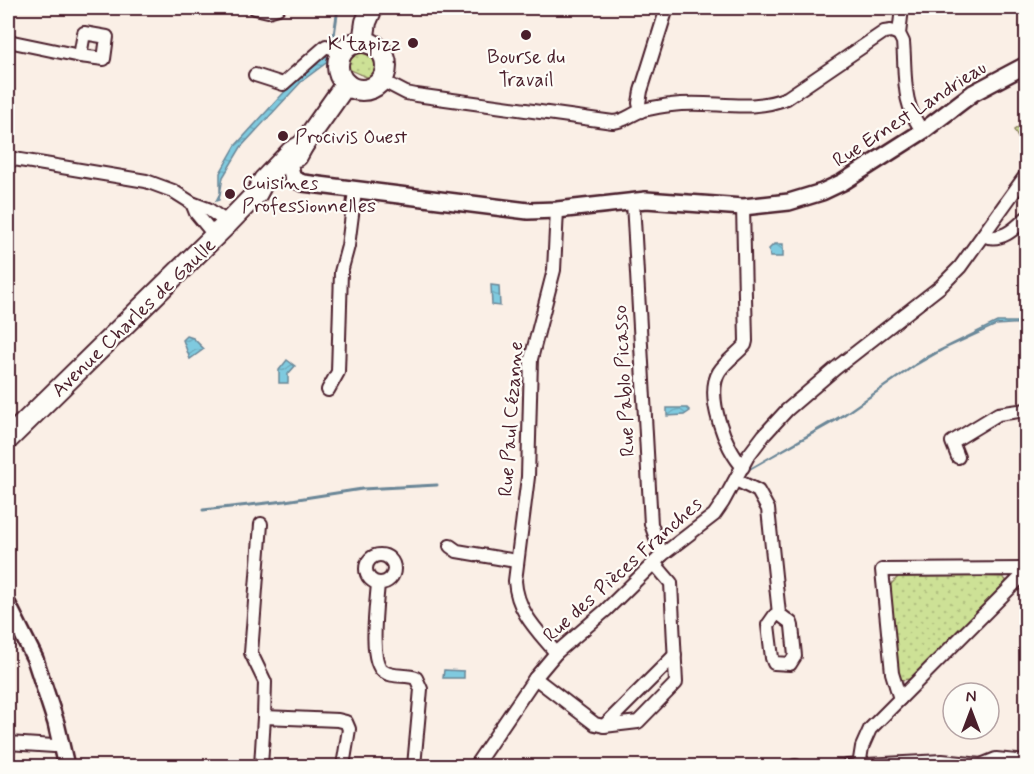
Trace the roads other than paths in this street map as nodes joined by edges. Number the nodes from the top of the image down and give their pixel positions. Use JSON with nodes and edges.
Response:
{"nodes":[{"id":1,"x":255,"y":8,"type":"edge"},
{"id":2,"x":278,"y":8,"type":"edge"},
{"id":3,"x":372,"y":8,"type":"edge"},
{"id":4,"x":667,"y":8,"type":"edge"},
{"id":5,"x":902,"y":8,"type":"edge"},
{"id":6,"x":898,"y":34,"type":"junction"},
{"id":7,"x":8,"y":41,"type":"edge"},
{"id":8,"x":363,"y":42,"type":"junction"},
{"id":9,"x":342,"y":52,"type":"junction"},
{"id":10,"x":81,"y":56,"type":"dead end"},
{"id":11,"x":1026,"y":65,"type":"edge"},
{"id":12,"x":255,"y":75,"type":"dead end"},
{"id":13,"x":381,"y":80,"type":"junction"},
{"id":14,"x":346,"y":84,"type":"junction"},
{"id":15,"x":641,"y":111,"type":"junction"},
{"id":16,"x":923,"y":131,"type":"junction"},
{"id":17,"x":303,"y":145,"type":"junction"},
{"id":18,"x":8,"y":158,"type":"edge"},
{"id":19,"x":290,"y":166,"type":"junction"},
{"id":20,"x":1026,"y":175,"type":"edge"},
{"id":21,"x":355,"y":191,"type":"junction"},
{"id":22,"x":257,"y":193,"type":"junction"},
{"id":23,"x":633,"y":202,"type":"junction"},
{"id":24,"x":192,"y":203,"type":"junction"},
{"id":25,"x":743,"y":207,"type":"junction"},
{"id":26,"x":557,"y":210,"type":"junction"},
{"id":27,"x":1026,"y":218,"type":"edge"},
{"id":28,"x":222,"y":230,"type":"junction"},
{"id":29,"x":983,"y":235,"type":"junction"},
{"id":30,"x":328,"y":390,"type":"dead end"},
{"id":31,"x":1026,"y":410,"type":"edge"},
{"id":32,"x":8,"y":439,"type":"edge"},
{"id":33,"x":958,"y":458,"type":"dead end"},
{"id":34,"x":742,"y":467,"type":"junction"},
{"id":35,"x":736,"y":480,"type":"junction"},
{"id":36,"x":261,"y":524,"type":"dead end"},
{"id":37,"x":450,"y":546,"type":"dead end"},
{"id":38,"x":658,"y":559,"type":"junction"},
{"id":39,"x":516,"y":561,"type":"junction"},
{"id":40,"x":1026,"y":571,"type":"edge"},
{"id":41,"x":378,"y":583,"type":"dead end"},
{"id":42,"x":8,"y":605,"type":"edge"},
{"id":43,"x":779,"y":614,"type":"dead end"},
{"id":44,"x":556,"y":653,"type":"junction"},
{"id":45,"x":675,"y":655,"type":"junction"},
{"id":46,"x":535,"y":678,"type":"junction"},
{"id":47,"x":900,"y":699,"type":"junction"},
{"id":48,"x":264,"y":717,"type":"junction"},
{"id":49,"x":604,"y":726,"type":"junction"},
{"id":50,"x":8,"y":743,"type":"edge"},
{"id":51,"x":61,"y":744,"type":"junction"},
{"id":52,"x":1026,"y":762,"type":"edge"},
{"id":53,"x":66,"y":766,"type":"edge"},
{"id":54,"x":261,"y":766,"type":"edge"},
{"id":55,"x":344,"y":766,"type":"edge"},
{"id":56,"x":414,"y":766,"type":"edge"},
{"id":57,"x":475,"y":766,"type":"edge"},
{"id":58,"x":855,"y":766,"type":"edge"}],
"edges":[{"from":1,"to":2,"type":"street"},
{"from":3,"to":8,"type":"main road"},
{"from":4,"to":15,"type":"street"},
{"from":5,"to":6,"type":"street"},
{"from":6,"to":15,"type":"street"},
{"from":6,"to":16,"type":"street"},
{"from":7,"to":10,"type":"street"},
{"from":8,"to":9,"type":"main road"},
{"from":8,"to":13,"type":"main road"},
{"from":9,"to":12,"type":"street"},
{"from":9,"to":14,"type":"main road"},
{"from":11,"to":16,"type":"street","name":"Rue Ernest Landrieau"},
{"from":13,"to":14,"type":"main road"},
{"from":13,"to":15,"type":"street"},
{"from":14,"to":17,"type":"main road","name":"Avenue Charles de Gaulle"},
{"from":16,"to":25,"type":"street","name":"Rue Ernest Landrieau"},
{"from":17,"to":19,"type":"main road","name":"Avenue Charles de Gaulle"},
{"from":17,"to":22,"type":"main road","name":"Avenue Charles de Gaulle"},
{"from":18,"to":24,"type":"street"},
{"from":19,"to":21,"type":"street","name":"Rue Ernest Landrieau"},
{"from":19,"to":22,"type":"main road","name":"Avenue Charles de Gaulle"},
{"from":20,"to":29,"type":"street","name":"Rue des Pièces Franches"},
{"from":21,"to":26,"type":"street","name":"Rue Ernest Landrieau"},
{"from":21,"to":30,"type":"street"},
{"from":22,"to":28,"type":"main road","name":"Avenue Charles de Gaulle"},
{"from":23,"to":25,"type":"street","name":"Rue Ernest Landrieau"},
{"from":23,"to":26,"type":"street","name":"Rue Ernest Landrieau"},
{"from":23,"to":38,"type":"street","name":"Rue Pablo Picasso"},
{"from":24,"to":28,"type":"street"},
{"from":24,"to":28,"type":"street"},
{"from":25,"to":34,"type":"street"},
{"from":26,"to":39,"type":"street","name":"Rue Paul Cézanne"},
{"from":27,"to":29,"type":"street"},
{"from":28,"to":32,"type":"main road","name":"Avenue Charles de Gaulle"},
{"from":29,"to":34,"type":"street","name":"Rue des Pièces Franches"},
{"from":31,"to":33,"type":"street"},
{"from":34,"to":35,"type":"street","name":"Rue des Pièces Franches"},
{"from":35,"to":38,"type":"street","name":"Rue des Pièces Franches"},
{"from":35,"to":43,"type":"street"},
{"from":36,"to":48,"type":"street"},
{"from":37,"to":39,"type":"street"},
{"from":38,"to":44,"type":"street","name":"Rue des Pièces Franches"},
{"from":38,"to":45,"type":"street","name":"Rue Pablo Picasso"},
{"from":39,"to":44,"type":"street","name":"Rue Paul Cézanne"},
{"from":40,"to":47,"type":"street"},
{"from":40,"to":47,"type":"street"},
{"from":41,"to":56,"type":"street"},
{"from":42,"to":51,"type":"street"},
{"from":44,"to":46,"type":"street","name":"Rue des Pièces Franches"},
{"from":45,"to":49,"type":"street"},
{"from":45,"to":49,"type":"street","name":"Rue Pablo Picasso"},
{"from":46,"to":49,"type":"street"},
{"from":46,"to":57,"type":"street","name":"Rue des Pièces Franches"},
{"from":47,"to":58,"type":"street"},
{"from":48,"to":54,"type":"street"},
{"from":48,"to":55,"type":"street"},
{"from":50,"to":51,"type":"street"},
{"from":51,"to":53,"type":"street"},
{"from":52,"to":58,"type":"street"}]}
